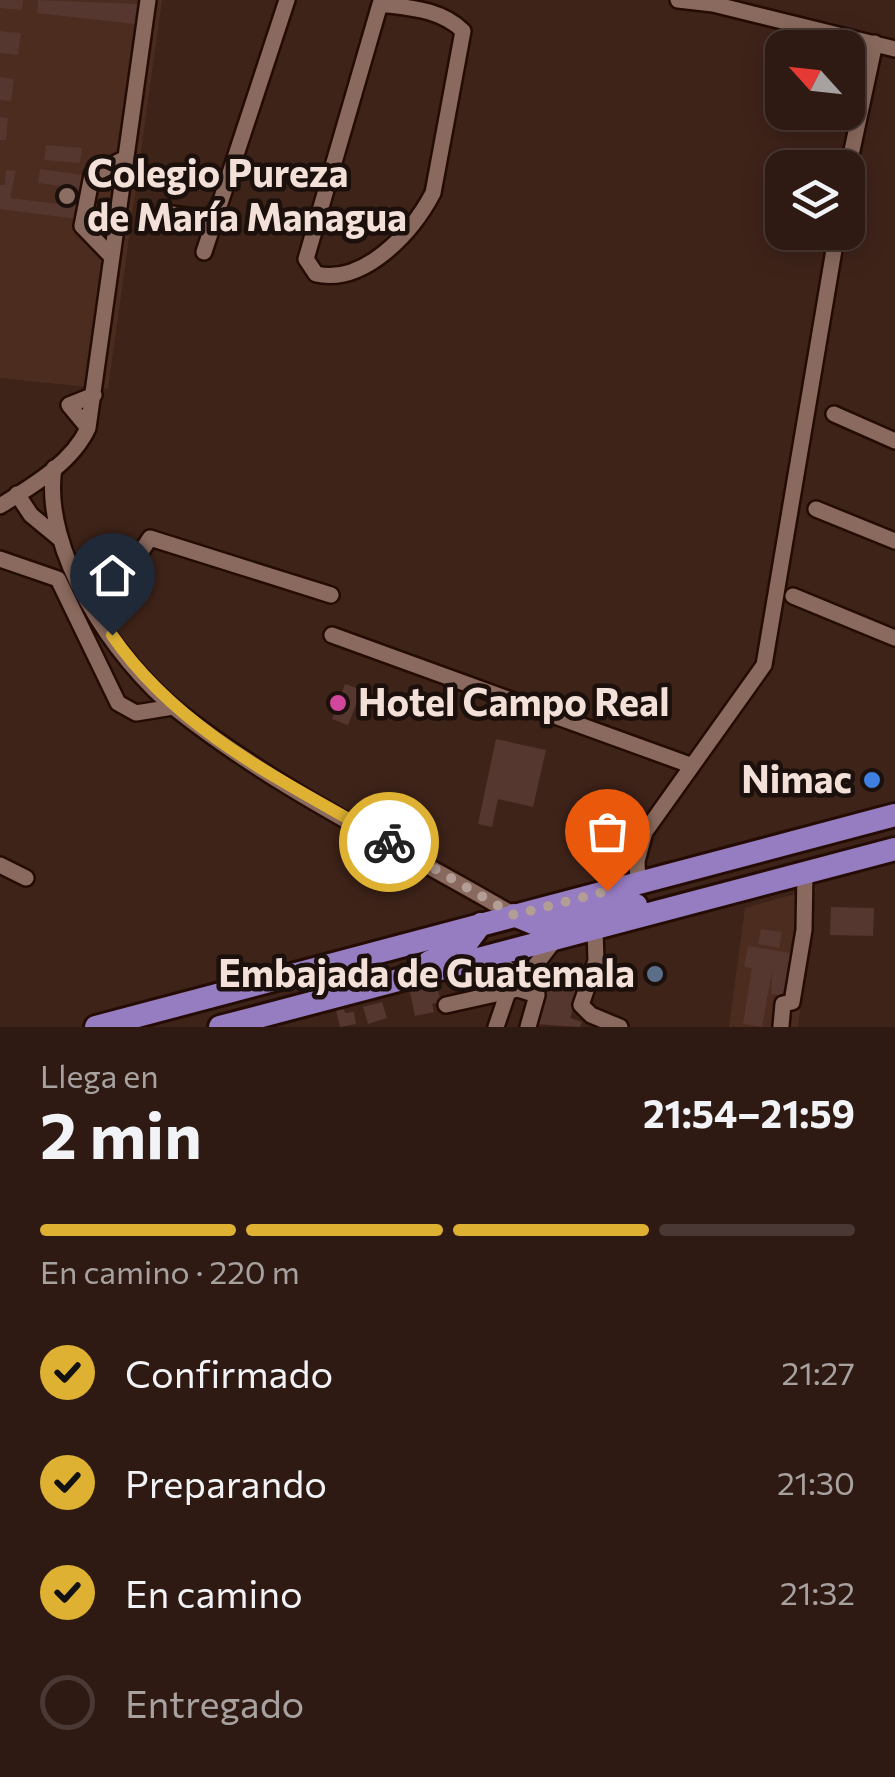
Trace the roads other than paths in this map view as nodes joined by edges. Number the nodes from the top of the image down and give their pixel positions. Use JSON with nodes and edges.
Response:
{"nodes":[{"id":1,"x":148,"y":0,"type":"edge"},
{"id":2,"x":287,"y":0,"type":"edge"},
{"id":3,"x":678,"y":0,"type":"edge"},
{"id":4,"x":428,"y":5,"type":"edge"},
{"id":5,"x":876,"y":43,"type":"junction"},
{"id":6,"x":895,"y":48,"type":"edge"},
{"id":7,"x":852,"y":150,"type":"edge"},
{"id":8,"x":126,"y":158,"type":"junction"},
{"id":9,"x":172,"y":214,"type":"dead end"},
{"id":10,"x":214,"y":220,"type":"junction"},
{"id":11,"x":834,"y":250,"type":"edge"},
{"id":12,"x":204,"y":252,"type":"dead end"},
{"id":13,"x":112,"y":256,"type":"junction"},
{"id":14,"x":834,"y":414,"type":"dead end"},
{"id":15,"x":895,"y":441,"type":"edge"},
{"id":16,"x":54,"y":468,"type":"junction"},
{"id":17,"x":17,"y":494,"type":"junction"},
{"id":18,"x":0,"y":506,"type":"edge"},
{"id":19,"x":816,"y":510,"type":"dead end"},
{"id":20,"x":60,"y":539,"type":"junction"},
{"id":21,"x":895,"y":541,"type":"edge"},
{"id":22,"x":0,"y":559,"type":"edge"},
{"id":23,"x":331,"y":595,"type":"dead end"},
{"id":24,"x":792,"y":596,"type":"dead end"},
{"id":25,"x":99,"y":616,"type":"junction"},
{"id":26,"x":332,"y":635,"type":"dead end"},
{"id":27,"x":895,"y":638,"type":"edge"},
{"id":28,"x":173,"y":707,"type":"junction"},
{"id":29,"x":690,"y":765,"type":"junction"},
{"id":30,"x":895,"y":815,"type":"edge"},
{"id":31,"x":895,"y":849,"type":"edge"},
{"id":32,"x":0,"y":865,"type":"edge"},
{"id":33,"x":806,"y":872,"type":"junction"},
{"id":34,"x":26,"y":878,"type":"dead end"},
{"id":35,"x":638,"y":882,"type":"junction"},
{"id":36,"x":481,"y":896,"type":"junction"},
{"id":37,"x":683,"y":904,"type":"junction"},
{"id":38,"x":514,"y":915,"type":"junction"},
{"id":39,"x":480,"y":924,"type":"junction"},
{"id":40,"x":595,"y":930,"type":"junction"},
{"id":41,"x":554,"y":941,"type":"junction"},
{"id":42,"x":495,"y":958,"type":"junction"},
{"id":43,"x":509,"y":991,"type":"junction"},
{"id":44,"x":537,"y":995,"type":"junction"},
{"id":45,"x":190,"y":1004,"type":"junction"},
{"id":46,"x":446,"y":1005,"type":"dead end"},
{"id":47,"x":300,"y":1014,"type":"edge"},
{"id":48,"x":142,"y":1022,"type":"edge"},
{"id":49,"x":780,"y":1026,"type":"edge"},
{"id":50,"x":96,"y":1027,"type":"edge"},
{"id":51,"x":168,"y":1027,"type":"edge"},
{"id":52,"x":220,"y":1027,"type":"edge"},
{"id":53,"x":496,"y":1027,"type":"edge"},
{"id":54,"x":528,"y":1027,"type":"edge"},
{"id":55,"x":620,"y":1027,"type":"edge"}],
"edges":[{"from":1,"to":8,"type":"street"},
{"from":2,"to":10,"type":"street"},
{"from":3,"to":5,"type":"street"},
{"from":4,"to":4,"type":"street"},
{"from":5,"to":6,"type":"street"},
{"from":5,"to":7,"type":"street"},
{"from":8,"to":13,"type":"street"},
{"from":8,"to":13,"type":"street"},
{"from":9,"to":10,"type":"street"},
{"from":10,"to":12,"type":"street"},
{"from":11,"to":29,"type":"street"},
{"from":13,"to":16,"type":"street"},
{"from":14,"to":15,"type":"street"},
{"from":16,"to":17,"type":"street"},
{"from":16,"to":20,"type":"street"},
{"from":17,"to":18,"type":"street"},
{"from":17,"to":20,"type":"street"},
{"from":19,"to":21,"type":"street"},
{"from":20,"to":25,"type":"street"},
{"from":22,"to":28,"type":"street"},
{"from":23,"to":25,"type":"street"},
{"from":24,"to":27,"type":"street"},
{"from":25,"to":28,"type":"street"},
{"from":26,"to":29,"type":"street"},
{"from":28,"to":36,"type":"street"},
{"from":29,"to":35,"type":"street"},
{"from":30,"to":35,"type":"highway"},
{"from":31,"to":33,"type":"highway"},
{"from":32,"to":34,"type":"street"},
{"from":33,"to":37,"type":"highway"},
{"from":33,"to":49,"type":"street"},
{"from":35,"to":38,"type":"highway"},
{"from":36,"to":38,"type":"street"},
{"from":36,"to":39,"type":"street"},
{"from":37,"to":38,"type":"highway"},
{"from":37,"to":40,"type":"highway"},
{"from":38,"to":39,"type":"highway"},
{"from":39,"to":45,"type":"highway"},
{"from":39,"to":47,"type":"highway"},
{"from":40,"to":41,"type":"highway"},
{"from":40,"to":55,"type":"street"},
{"from":41,"to":42,"type":"highway"},
{"from":41,"to":44,"type":"street"},
{"from":42,"to":43,"type":"street"},
{"from":42,"to":47,"type":"highway"},
{"from":43,"to":44,"type":"street"},
{"from":43,"to":46,"type":"street"},
{"from":43,"to":53,"type":"street"},
{"from":44,"to":54,"type":"street"},
{"from":45,"to":48,"type":"highway"},
{"from":45,"to":51,"type":"highway"},
{"from":47,"to":52,"type":"highway"},
{"from":48,"to":50,"type":"highway"}]}
